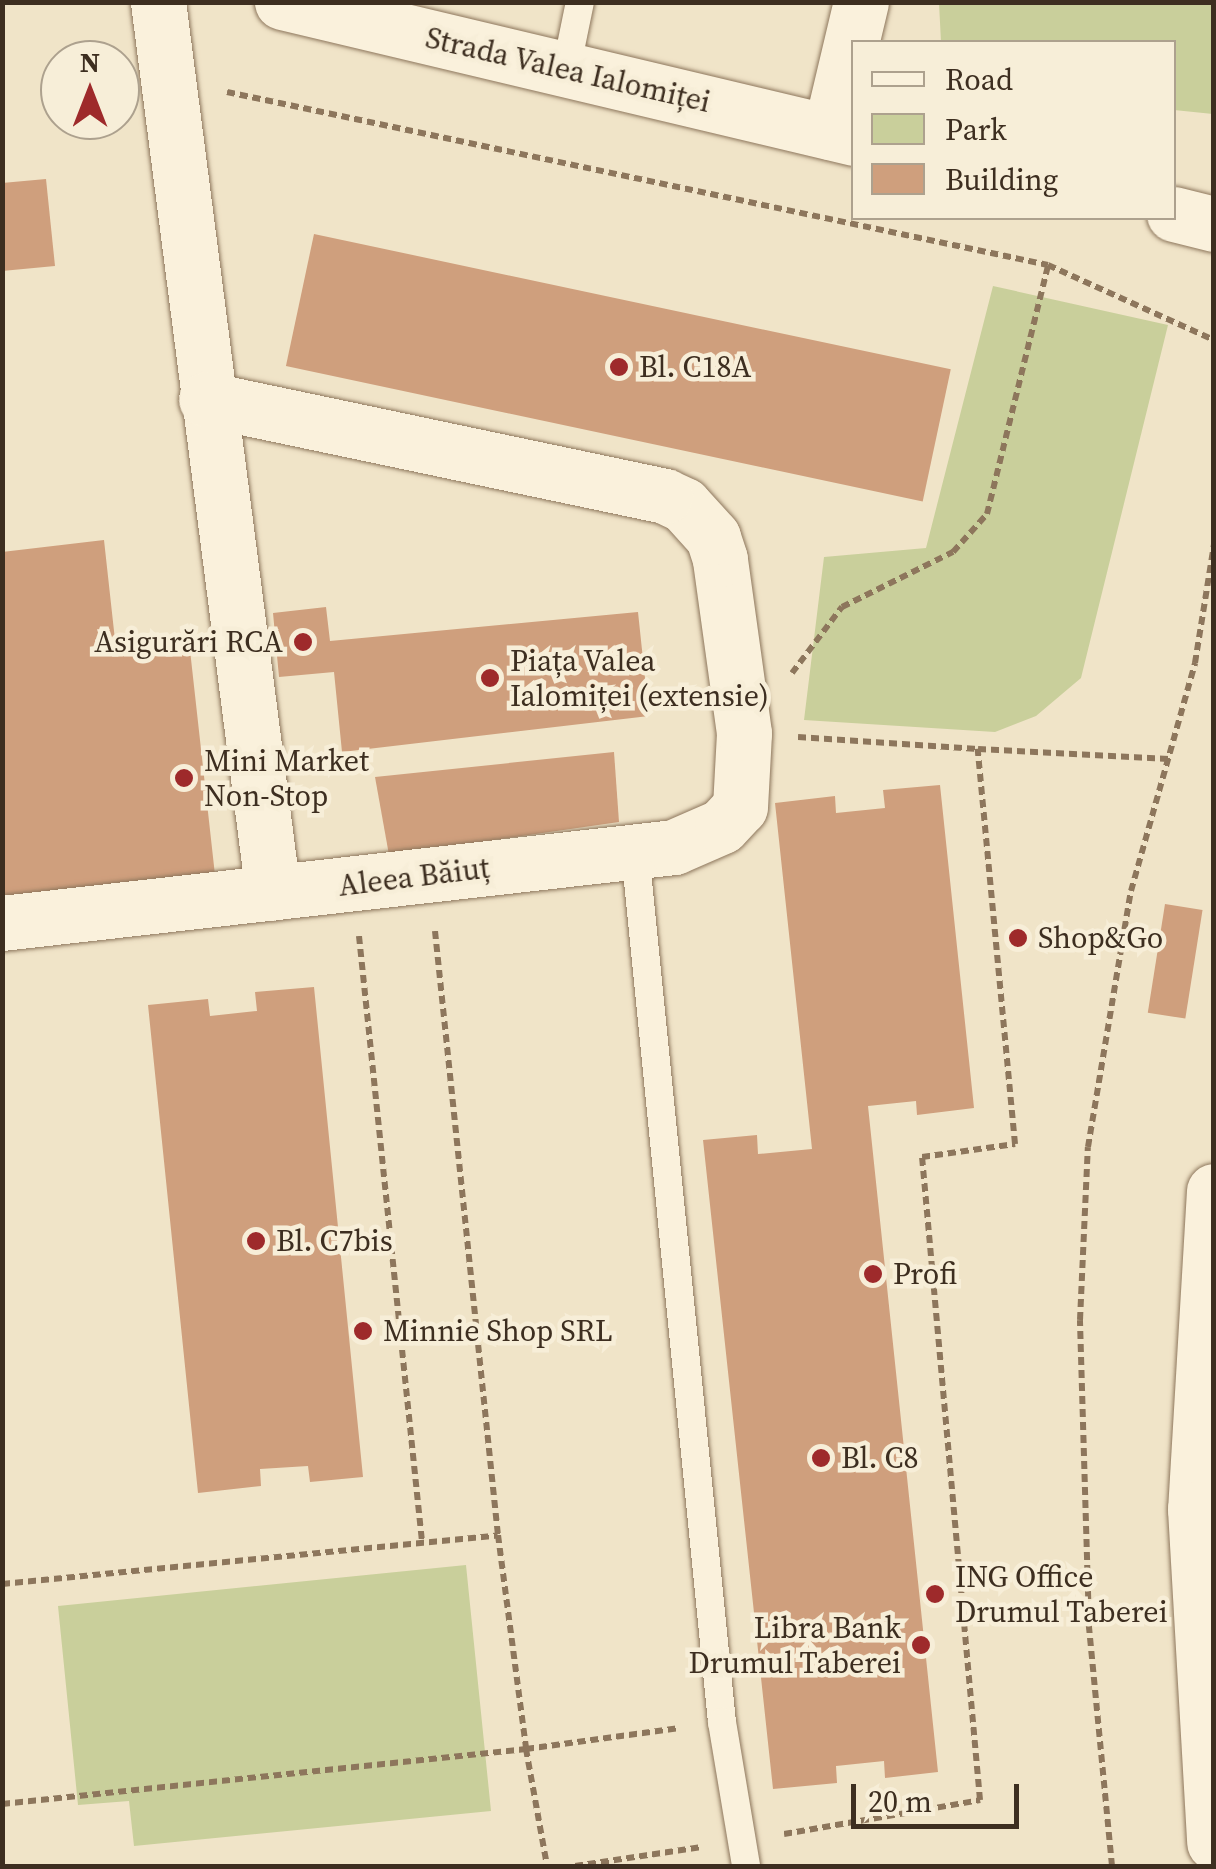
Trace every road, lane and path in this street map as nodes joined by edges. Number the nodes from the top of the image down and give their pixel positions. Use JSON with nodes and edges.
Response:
{"nodes":[{"id":1,"x":158,"y":2,"type":"edge"},
{"id":2,"x":282,"y":2,"type":"edge"},
{"id":3,"x":580,"y":2,"type":"edge"},
{"id":4,"x":862,"y":2,"type":"edge"},
{"id":5,"x":856,"y":40,"type":"edge"},
{"id":6,"x":566,"y":70,"type":"junction"},
{"id":7,"x":851,"y":75,"type":"edge"},
{"id":8,"x":167,"y":80,"type":"junction"},
{"id":9,"x":842,"y":135,"type":"edge"},
{"id":10,"x":1176,"y":214,"type":"edge"},
{"id":11,"x":1214,"y":224,"type":"edge"},
{"id":12,"x":1048,"y":265,"type":"junction"},
{"id":13,"x":1214,"y":340,"type":"edge"},
{"id":14,"x":206,"y":399,"type":"junction"},
{"id":15,"x":1214,"y":544,"type":"edge"},
{"id":16,"x":744,"y":734,"type":"junction"},
{"id":17,"x":978,"y":749,"type":"junction"},
{"id":18,"x":1169,"y":759,"type":"junction"},
{"id":19,"x":635,"y":851,"type":"junction"},
{"id":20,"x":430,"y":875,"type":"junction"},
{"id":21,"x":354,"y":884,"type":"junction"},
{"id":22,"x":274,"y":893,"type":"junction"},
{"id":23,"x":2,"y":923,"type":"edge"},
{"id":24,"x":1214,"y":1191,"type":"edge"},
{"id":25,"x":498,"y":1535,"type":"junction"},
{"id":26,"x":422,"y":1542,"type":"junction"},
{"id":27,"x":2,"y":1584,"type":"edge"},
{"id":28,"x":722,"y":1722,"type":"junction"},
{"id":29,"x":526,"y":1749,"type":"junction"},
{"id":30,"x":2,"y":1804,"type":"edge"},
{"id":31,"x":1214,"y":1842,"type":"edge"},
{"id":32,"x":742,"y":1854,"type":"edge"},
{"id":33,"x":548,"y":1866,"type":"edge"},
{"id":34,"x":575,"y":1866,"type":"edge"},
{"id":35,"x":1112,"y":1866,"type":"edge"}],
"edges":[{"from":1,"to":8,"type":"street"},
{"from":2,"to":6,"type":"street","name":"Strada Valea Ialomiței"},
{"from":3,"to":6,"type":"lane"},
{"from":4,"to":5,"type":"street"},
{"from":6,"to":9,"type":"street","name":"Strada Valea Ialomiței"},
{"from":7,"to":9,"type":"street"},
{"from":8,"to":12,"type":"path"},
{"from":8,"to":14,"type":"street"},
{"from":10,"to":11,"type":"street"},
{"from":12,"to":13,"type":"path"},
{"from":12,"to":16,"type":"path"},
{"from":14,"to":16,"type":"street","name":"Aleea Băiuț"},
{"from":14,"to":22,"type":"street"},
{"from":15,"to":18,"type":"path"},
{"from":16,"to":17,"type":"path"},
{"from":16,"to":19,"type":"street","name":"Aleea Băiuț"},
{"from":17,"to":18,"type":"path"},
{"from":17,"to":32,"type":"path"},
{"from":18,"to":35,"type":"path"},
{"from":19,"to":20,"type":"street","name":"Aleea Băiuț"},
{"from":19,"to":28,"type":"lane"},
{"from":20,"to":21,"type":"street","name":"Aleea Băiuț"},
{"from":20,"to":25,"type":"path"},
{"from":21,"to":22,"type":"street","name":"Aleea Băiuț"},
{"from":21,"to":26,"type":"path"},
{"from":22,"to":23,"type":"street","name":"Aleea Băiuț"},
{"from":24,"to":31,"type":"street"},
{"from":25,"to":26,"type":"path"},
{"from":25,"to":29,"type":"path"},
{"from":26,"to":27,"type":"path"},
{"from":28,"to":29,"type":"path"},
{"from":28,"to":32,"type":"lane"},
{"from":29,"to":30,"type":"path"},
{"from":29,"to":33,"type":"path"},
{"from":32,"to":34,"type":"path"}]}
